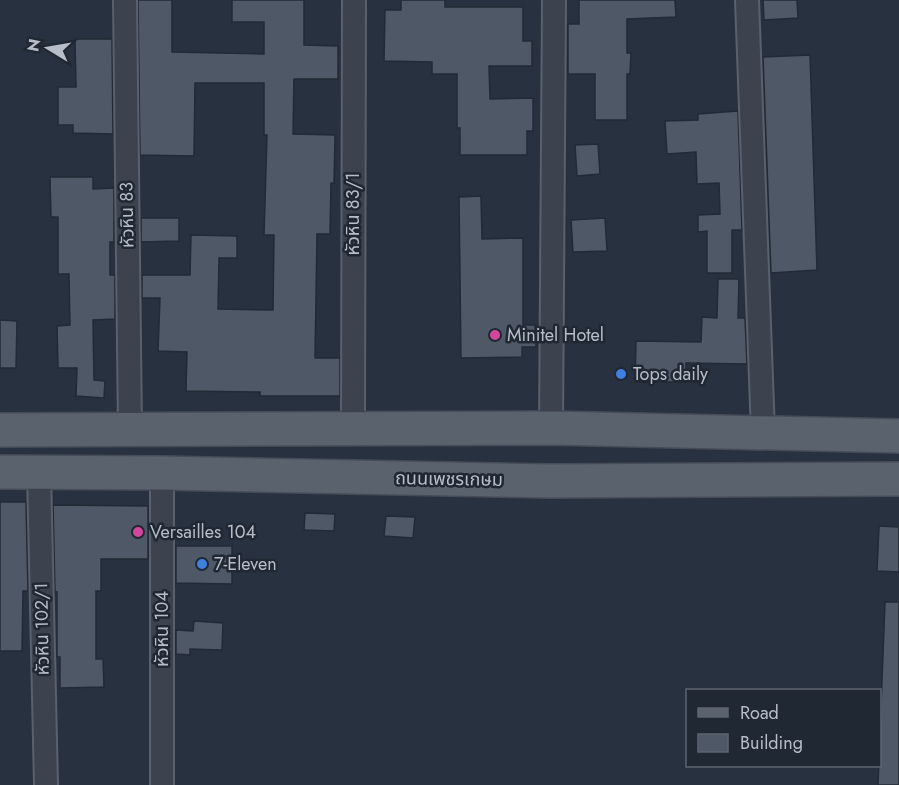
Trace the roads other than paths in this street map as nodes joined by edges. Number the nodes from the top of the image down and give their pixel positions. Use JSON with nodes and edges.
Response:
{"nodes":[{"id":1,"x":125,"y":0,"type":"edge"},
{"id":2,"x":354,"y":0,"type":"edge"},
{"id":3,"x":554,"y":0,"type":"edge"},
{"id":4,"x":747,"y":0,"type":"edge"},
{"id":5,"x":353,"y":428,"type":"junction"},
{"id":6,"x":498,"y":428,"type":"junction"},
{"id":7,"x":551,"y":428,"type":"junction"},
{"id":8,"x":130,"y":429,"type":"junction"},
{"id":9,"x":0,"y":430,"type":"edge"},
{"id":10,"x":763,"y":433,"type":"junction"},
{"id":11,"x":899,"y":436,"type":"edge"},
{"id":12,"x":0,"y":472,"type":"edge"},
{"id":13,"x":39,"y":473,"type":"junction"},
{"id":14,"x":162,"y":473,"type":"junction"},
{"id":15,"x":899,"y":479,"type":"edge"},
{"id":16,"x":496,"y":480,"type":"junction"},
{"id":17,"x":550,"y":481,"type":"junction"},
{"id":18,"x":46,"y":785,"type":"edge"},
{"id":19,"x":162,"y":785,"type":"edge"}],
"edges":[{"from":1,"to":8,"type":"street","name":"หัวหิน 83"},
{"from":2,"to":5,"type":"street","name":"หัวหิน 83/1"},
{"from":3,"to":7,"type":"street"},
{"from":4,"to":10,"type":"street"},
{"from":5,"to":6,"type":"main road"},
{"from":5,"to":8,"type":"main road"},
{"from":6,"to":7,"type":"main road"},
{"from":6,"to":16,"type":"main road"},
{"from":7,"to":10,"type":"main road"},
{"from":7,"to":17,"type":"main road"},
{"from":8,"to":9,"type":"main road"},
{"from":10,"to":11,"type":"main road"},
{"from":12,"to":13,"type":"main road","name":"ถนนเพชรเกษม"},
{"from":13,"to":14,"type":"main road","name":"ถนนเพชรเกษม"},
{"from":13,"to":18,"type":"street","name":"หัวหิน 102/1"},
{"from":14,"to":16,"type":"main road","name":"ถนนเพชรเกษม"},
{"from":14,"to":19,"type":"street","name":"หัวหิน 104"},
{"from":15,"to":17,"type":"main road","name":"ถนนเพชรเกษม"},
{"from":16,"to":17,"type":"main road","name":"ถนนเพชรเกษม"}]}
